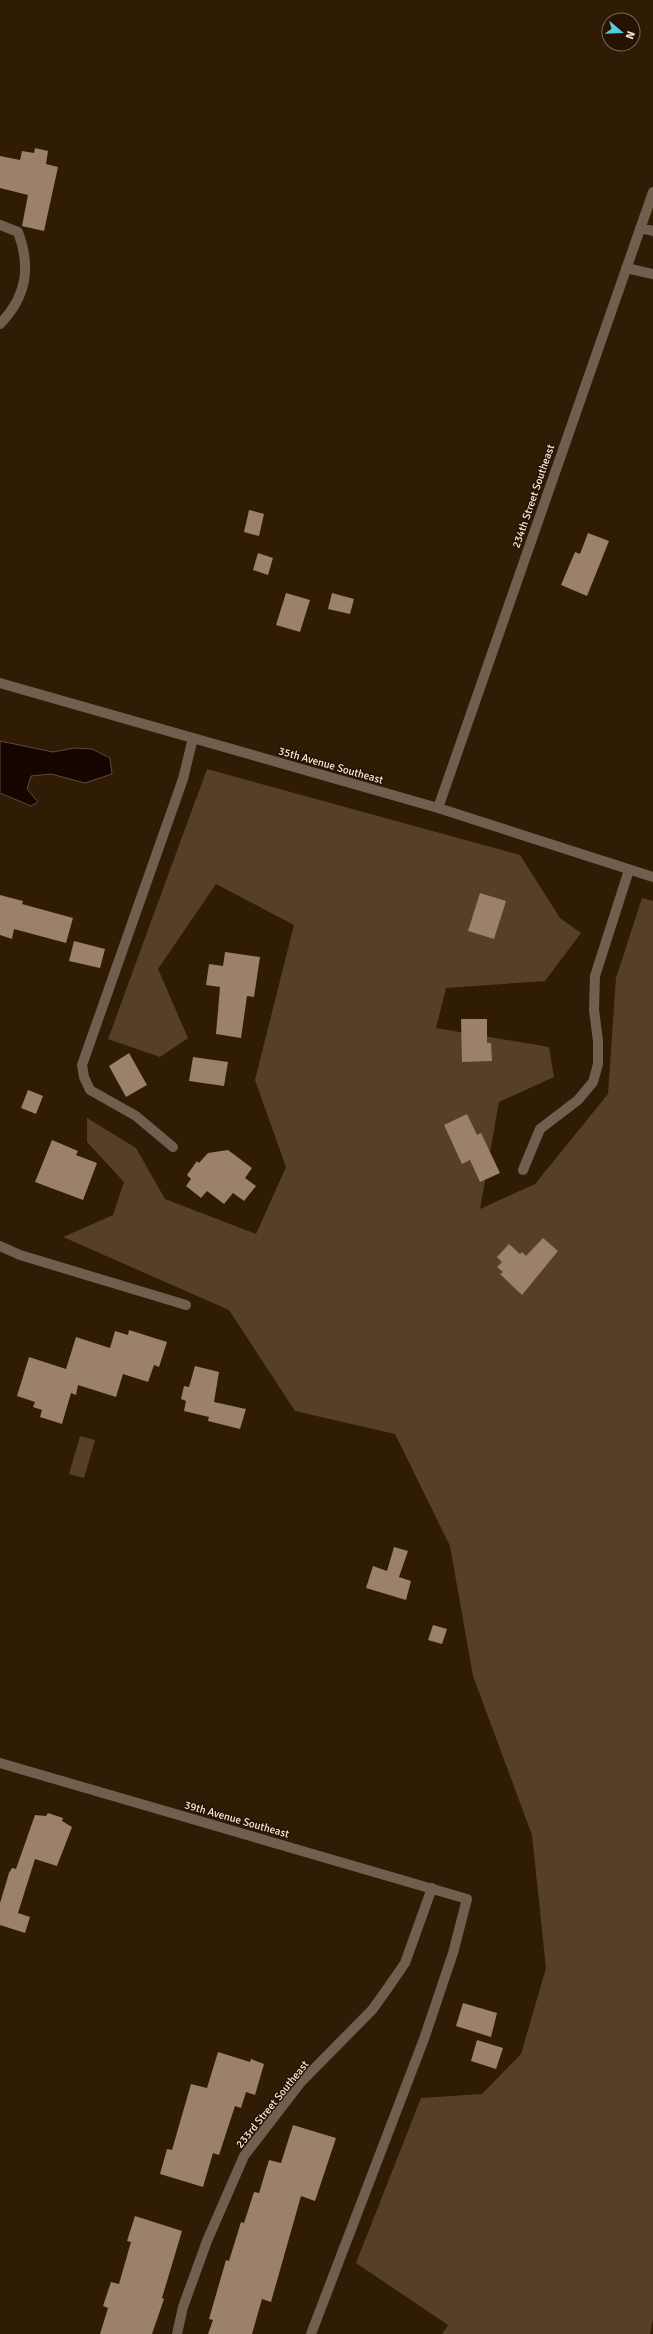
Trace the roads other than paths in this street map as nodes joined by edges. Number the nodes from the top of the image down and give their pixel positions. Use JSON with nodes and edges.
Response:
{"nodes":[{"id":1,"x":653,"y":192,"type":"edge"},
{"id":2,"x":0,"y":224,"type":"edge"},
{"id":3,"x":640,"y":228,"type":"junction"},
{"id":4,"x":653,"y":231,"type":"edge"},
{"id":5,"x":626,"y":268,"type":"junction"},
{"id":6,"x":653,"y":274,"type":"edge"},
{"id":7,"x":0,"y":324,"type":"edge"},
{"id":8,"x":0,"y":683,"type":"edge"},
{"id":9,"x":193,"y":738,"type":"junction"},
{"id":10,"x":438,"y":808,"type":"junction"},
{"id":11,"x":629,"y":870,"type":"junction"},
{"id":12,"x":653,"y":877,"type":"edge"},
{"id":13,"x":173,"y":1147,"type":"dead end"},
{"id":14,"x":523,"y":1170,"type":"dead end"},
{"id":15,"x":0,"y":1246,"type":"edge"},
{"id":16,"x":186,"y":1305,"type":"dead end"},
{"id":17,"x":0,"y":1763,"type":"edge"},
{"id":18,"x":432,"y":1888,"type":"junction"},
{"id":19,"x":177,"y":2334,"type":"edge"},
{"id":20,"x":310,"y":2334,"type":"edge"}],
"edges":[{"from":1,"to":3,"type":"street","name":"234th Street Southeast"},
{"from":2,"to":7,"type":"street"},
{"from":3,"to":4,"type":"street"},
{"from":3,"to":5,"type":"street","name":"234th Street Southeast"},
{"from":5,"to":6,"type":"street"},
{"from":5,"to":10,"type":"street","name":"234th Street Southeast"},
{"from":8,"to":9,"type":"street","name":"35th Avenue Southeast"},
{"from":9,"to":10,"type":"street","name":"35th Avenue Southeast"},
{"from":9,"to":13,"type":"street"},
{"from":10,"to":11,"type":"street","name":"35th Avenue Southeast"},
{"from":11,"to":12,"type":"street","name":"35th Avenue Southeast"},
{"from":11,"to":14,"type":"street"},
{"from":15,"to":16,"type":"street"},
{"from":17,"to":18,"type":"street","name":"39th Avenue Southeast"},
{"from":18,"to":19,"type":"street","name":"233rd Street Southeast"},
{"from":18,"to":20,"type":"street","name":"39th Avenue Southeast"}]}
